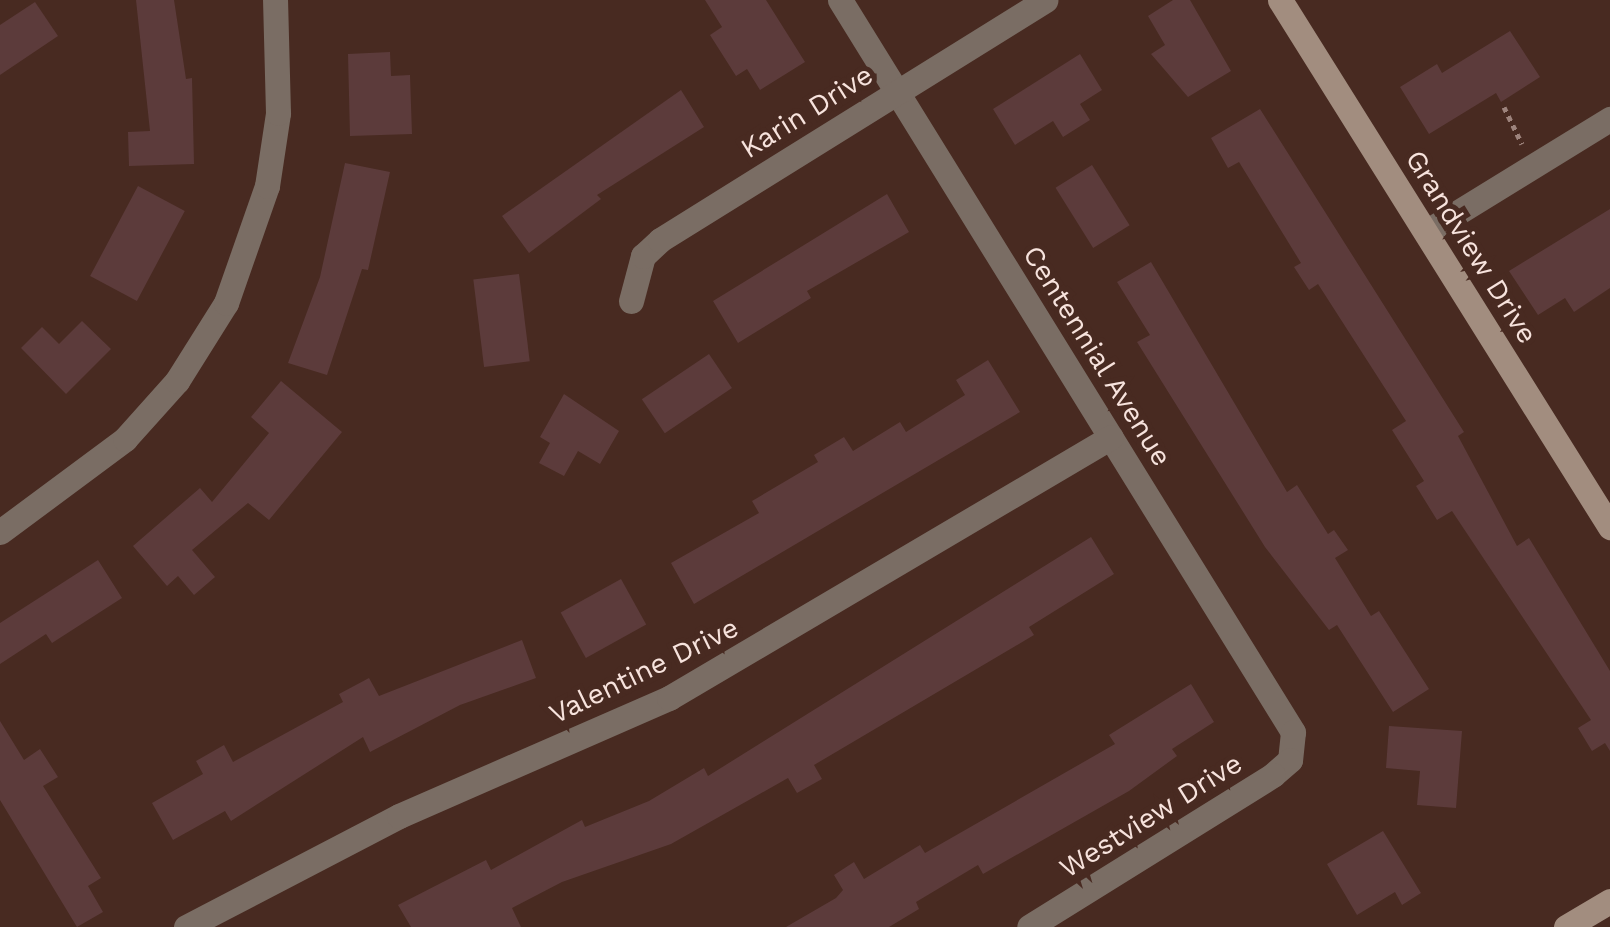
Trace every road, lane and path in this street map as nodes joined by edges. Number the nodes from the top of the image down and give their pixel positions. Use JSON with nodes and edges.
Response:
{"nodes":[{"id":1,"x":276,"y":0,"type":"edge"},
{"id":2,"x":840,"y":0,"type":"edge"},
{"id":3,"x":1045,"y":0,"type":"edge"},
{"id":4,"x":1280,"y":0,"type":"edge"},
{"id":5,"x":897,"y":91,"type":"junction"},
{"id":6,"x":1504,"y":107,"type":"dead end"},
{"id":7,"x":1610,"y":118,"type":"edge"},
{"id":8,"x":1535,"y":164,"type":"junction"},
{"id":9,"x":1426,"y":232,"type":"junction"},
{"id":10,"x":631,"y":300,"type":"dead end"},
{"id":11,"x":1112,"y":437,"type":"junction"},
{"id":12,"x":1610,"y":527,"type":"edge"},
{"id":13,"x":0,"y":532,"type":"edge"},
{"id":14,"x":1294,"y":747,"type":"joint"},
{"id":15,"x":1610,"y":900,"type":"edge"},
{"id":16,"x":186,"y":927,"type":"edge"},
{"id":17,"x":1029,"y":927,"type":"edge"},
{"id":18,"x":1566,"y":927,"type":"edge"}],
"edges":[{"from":1,"to":13,"type":"street"},
{"from":2,"to":5,"type":"street","name":"Centennial Avenue"},
{"from":3,"to":5,"type":"street","name":"Karin Drive"},
{"from":4,"to":9,"type":"street","name":"Grandview Drive"},
{"from":5,"to":10,"type":"street","name":"Karin Drive"},
{"from":5,"to":11,"type":"street","name":"Centennial Avenue"},
{"from":6,"to":8,"type":"path"},
{"from":7,"to":8,"type":"street"},
{"from":8,"to":9,"type":"street"},
{"from":9,"to":12,"type":"street","name":"Grandview Drive"},
{"from":11,"to":14,"type":"street","name":"Centennial Avenue"},
{"from":11,"to":16,"type":"street","name":"Valentine Drive"},
{"from":14,"to":17,"type":"street","name":"Westview Drive"},
{"from":15,"to":18,"type":"street"}]}
